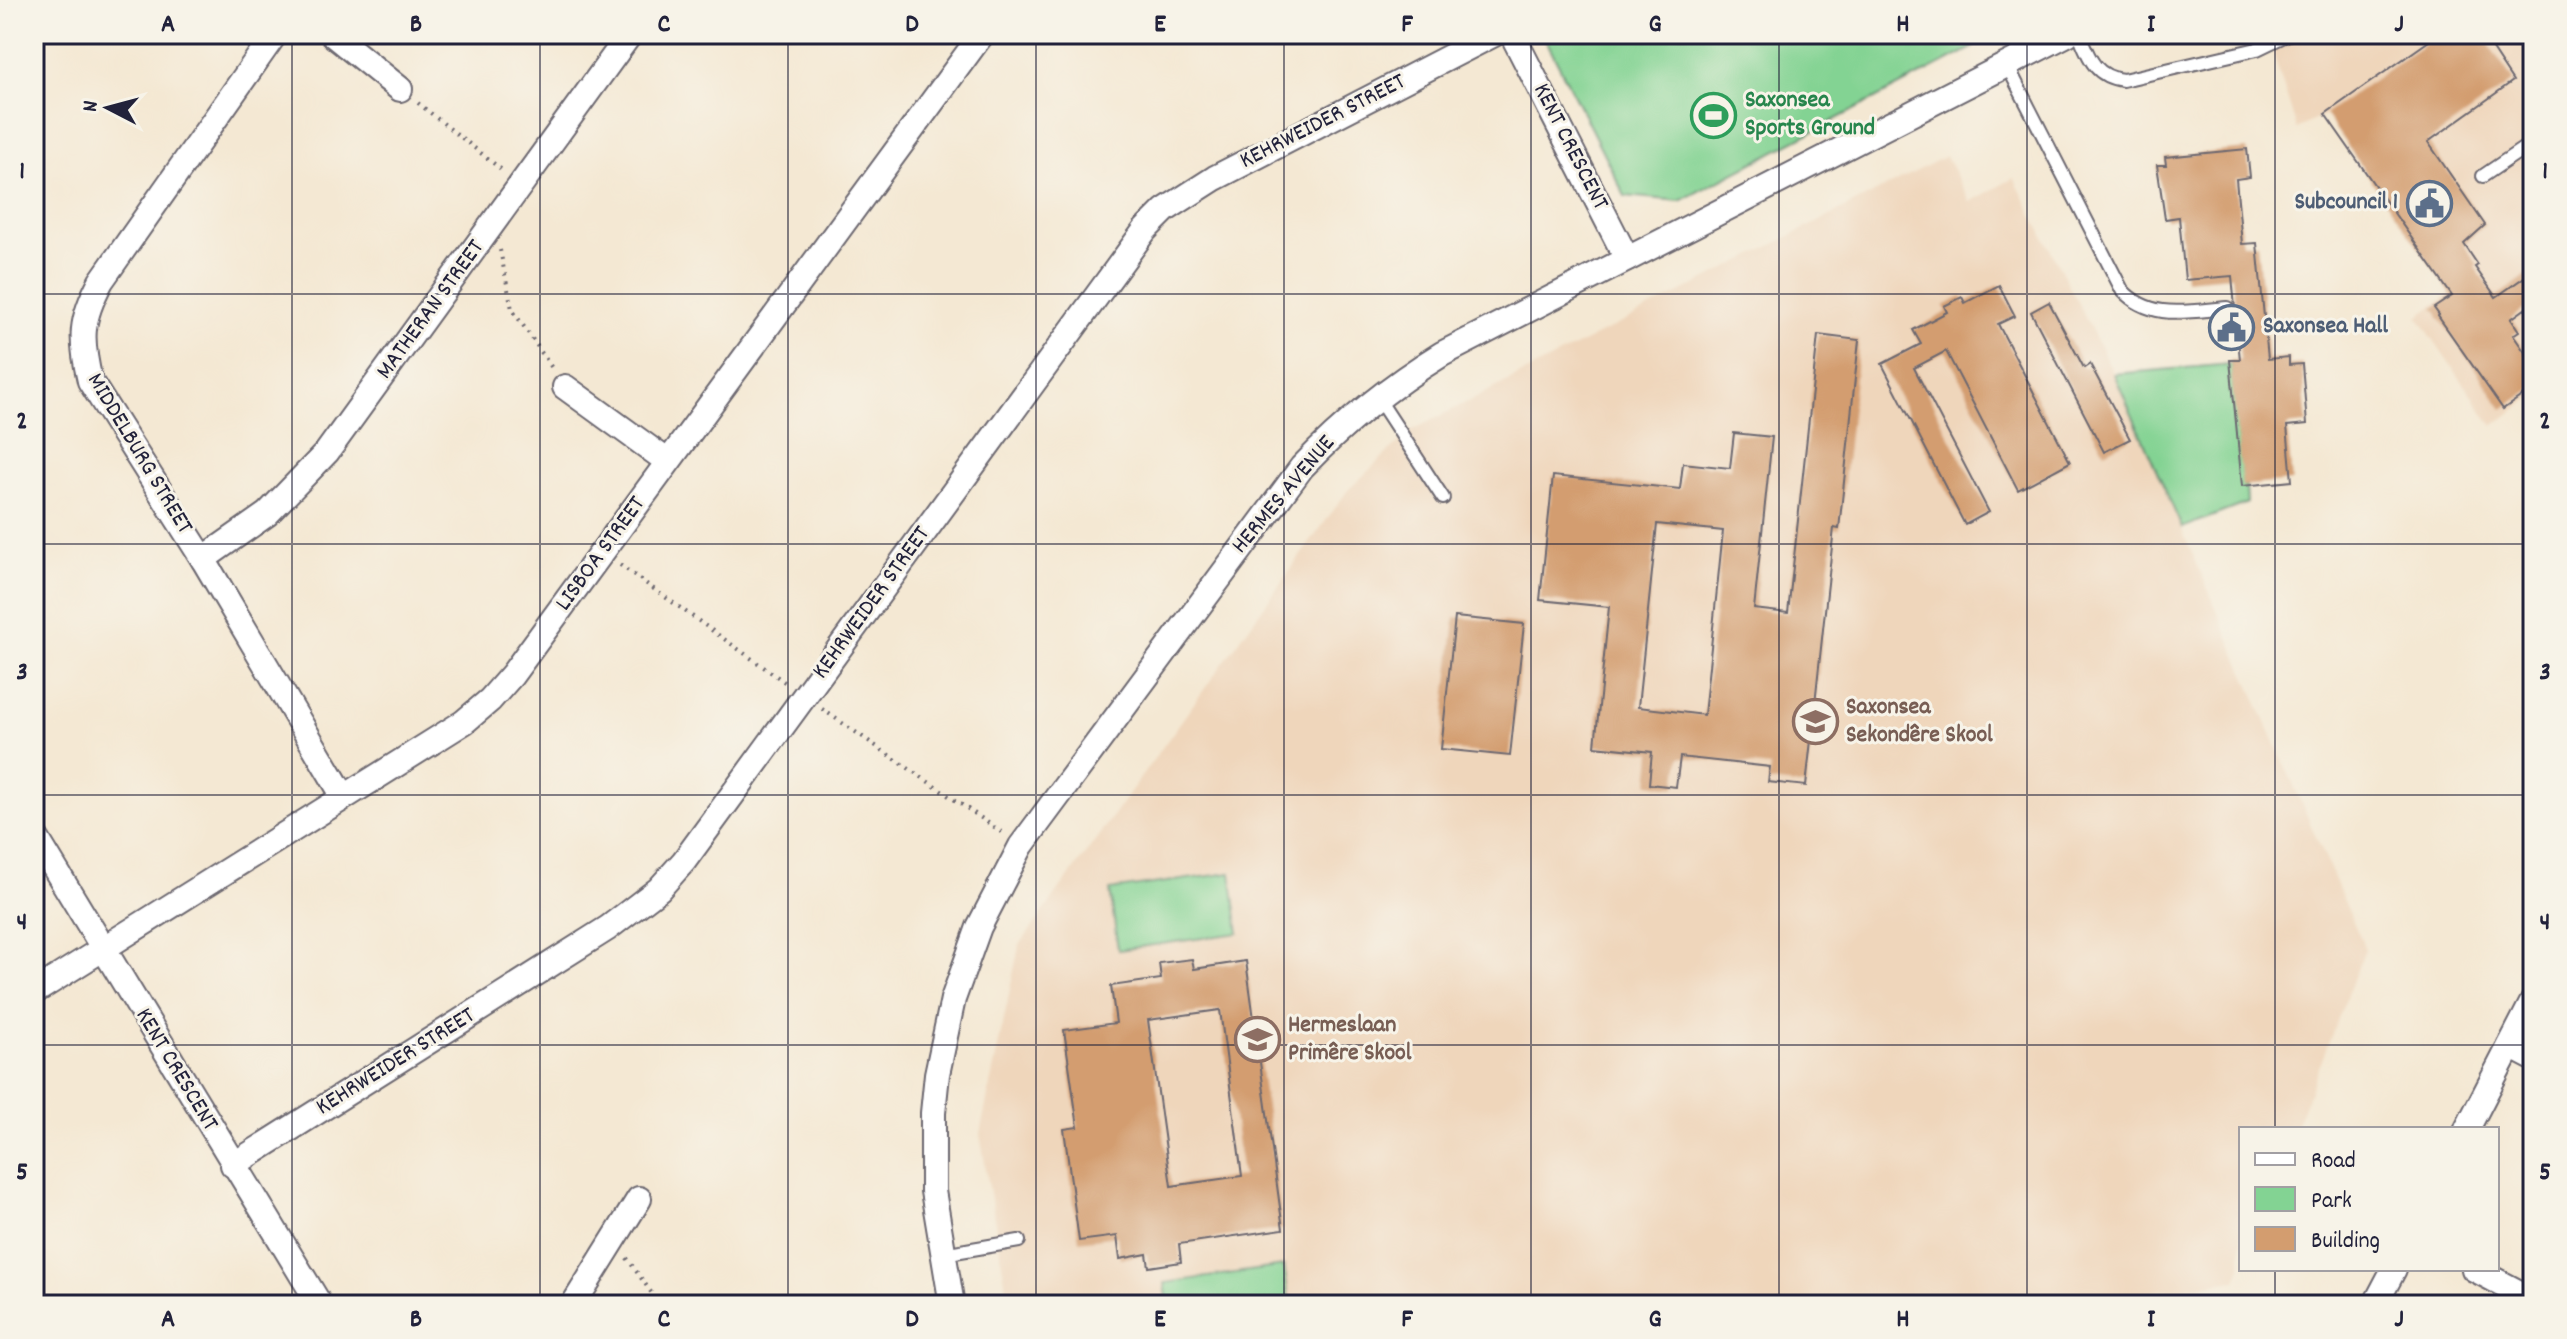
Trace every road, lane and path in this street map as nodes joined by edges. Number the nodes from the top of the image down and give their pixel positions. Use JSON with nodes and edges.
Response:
{"nodes":[{"id":1,"x":275,"y":34,"type":"edge"},
{"id":2,"x":332,"y":34,"type":"edge"},
{"id":3,"x":630,"y":34,"type":"edge"},
{"id":4,"x":982,"y":34,"type":"edge"},
{"id":5,"x":1494,"y":34,"type":"edge"},
{"id":6,"x":1512,"y":34,"type":"edge"},
{"id":7,"x":2067,"y":34,"type":"edge"},
{"id":8,"x":2079,"y":34,"type":"edge"},
{"id":9,"x":2288,"y":34,"type":"edge"},
{"id":10,"x":2007,"y":65,"type":"junction"},
{"id":11,"x":400,"y":89,"type":"dead end"},
{"id":12,"x":2533,"y":142,"type":"edge"},
{"id":13,"x":2483,"y":176,"type":"dead end"},
{"id":14,"x":1627,"y":259,"type":"junction"},
{"id":15,"x":2227,"y":308,"type":"dead end"},
{"id":16,"x":565,"y":387,"type":"dead end"},
{"id":17,"x":1377,"y":397,"type":"junction"},
{"id":18,"x":667,"y":461,"type":"junction"},
{"id":19,"x":1443,"y":498,"type":"dead end"},
{"id":20,"x":203,"y":559,"type":"junction"},
{"id":21,"x":344,"y":797,"type":"junction"},
{"id":22,"x":34,"y":834,"type":"edge"},
{"id":23,"x":103,"y":951,"type":"junction"},
{"id":24,"x":34,"y":992,"type":"edge"},
{"id":25,"x":2533,"y":1001,"type":"edge"},
{"id":26,"x":2510,"y":1046,"type":"junction"},
{"id":27,"x":2533,"y":1058,"type":"edge"},
{"id":28,"x":2468,"y":1127,"type":"edge"},
{"id":29,"x":233,"y":1165,"type":"junction"},
{"id":30,"x":639,"y":1199,"type":"dead end"},
{"id":31,"x":612,"y":1239,"type":"junction"},
{"id":32,"x":1019,"y":1241,"type":"dead end"},
{"id":33,"x":943,"y":1254,"type":"junction"},
{"id":34,"x":2393,"y":1271,"type":"edge"},
{"id":35,"x":2478,"y":1271,"type":"edge"},
{"id":36,"x":2533,"y":1300,"type":"edge"},
{"id":37,"x":320,"y":1305,"type":"edge"},
{"id":38,"x":573,"y":1305,"type":"edge"},
{"id":39,"x":660,"y":1305,"type":"edge"},
{"id":40,"x":952,"y":1305,"type":"edge"},
{"id":41,"x":2375,"y":1305,"type":"edge"}],
"edges":[{"from":1,"to":20,"type":"street","name":"MIDDELBURG STREET"},
{"from":2,"to":11,"type":"street"},
{"from":3,"to":20,"type":"street","name":"MATHERAN STREET"},
{"from":4,"to":18,"type":"street","name":"LISBOA STREET"},
{"from":5,"to":29,"type":"street","name":"KEHRWEIDER STREET"},
{"from":6,"to":14,"type":"street","name":"KENT CRESCENT"},
{"from":7,"to":10,"type":"street","name":"HERMES AVENUE"},
{"from":8,"to":9,"type":"lane"},
{"from":10,"to":14,"type":"street","name":"HERMES AVENUE"},
{"from":10,"to":15,"type":"lane"},
{"from":12,"to":13,"type":"lane"},
{"from":14,"to":17,"type":"street","name":"HERMES AVENUE"},
{"from":16,"to":18,"type":"street"},
{"from":17,"to":19,"type":"lane"},
{"from":17,"to":33,"type":"street","name":"HERMES AVENUE"},
{"from":18,"to":21,"type":"street","name":"LISBOA STREET"},
{"from":20,"to":21,"type":"street","name":"MIDDELBURG STREET"},
{"from":21,"to":23,"type":"street","name":"LISBOA STREET"},
{"from":22,"to":23,"type":"street","name":"KENT CRESCENT"},
{"from":23,"to":24,"type":"street","name":"LISBOA STREET"},
{"from":23,"to":29,"type":"street","name":"KENT CRESCENT"},
{"from":25,"to":26,"type":"street"},
{"from":26,"to":27,"type":"street"},
{"from":26,"to":28,"type":"street"},
{"from":29,"to":37,"type":"street","name":"KENT CRESCENT"},
{"from":30,"to":31,"type":"street"},
{"from":31,"to":38,"type":"street"},
{"from":31,"to":39,"type":"path"},
{"from":32,"to":33,"type":"lane"},
{"from":33,"to":40,"type":"street","name":"HERMES AVENUE"},
{"from":34,"to":41,"type":"street"},
{"from":35,"to":36,"type":"street"}]}
